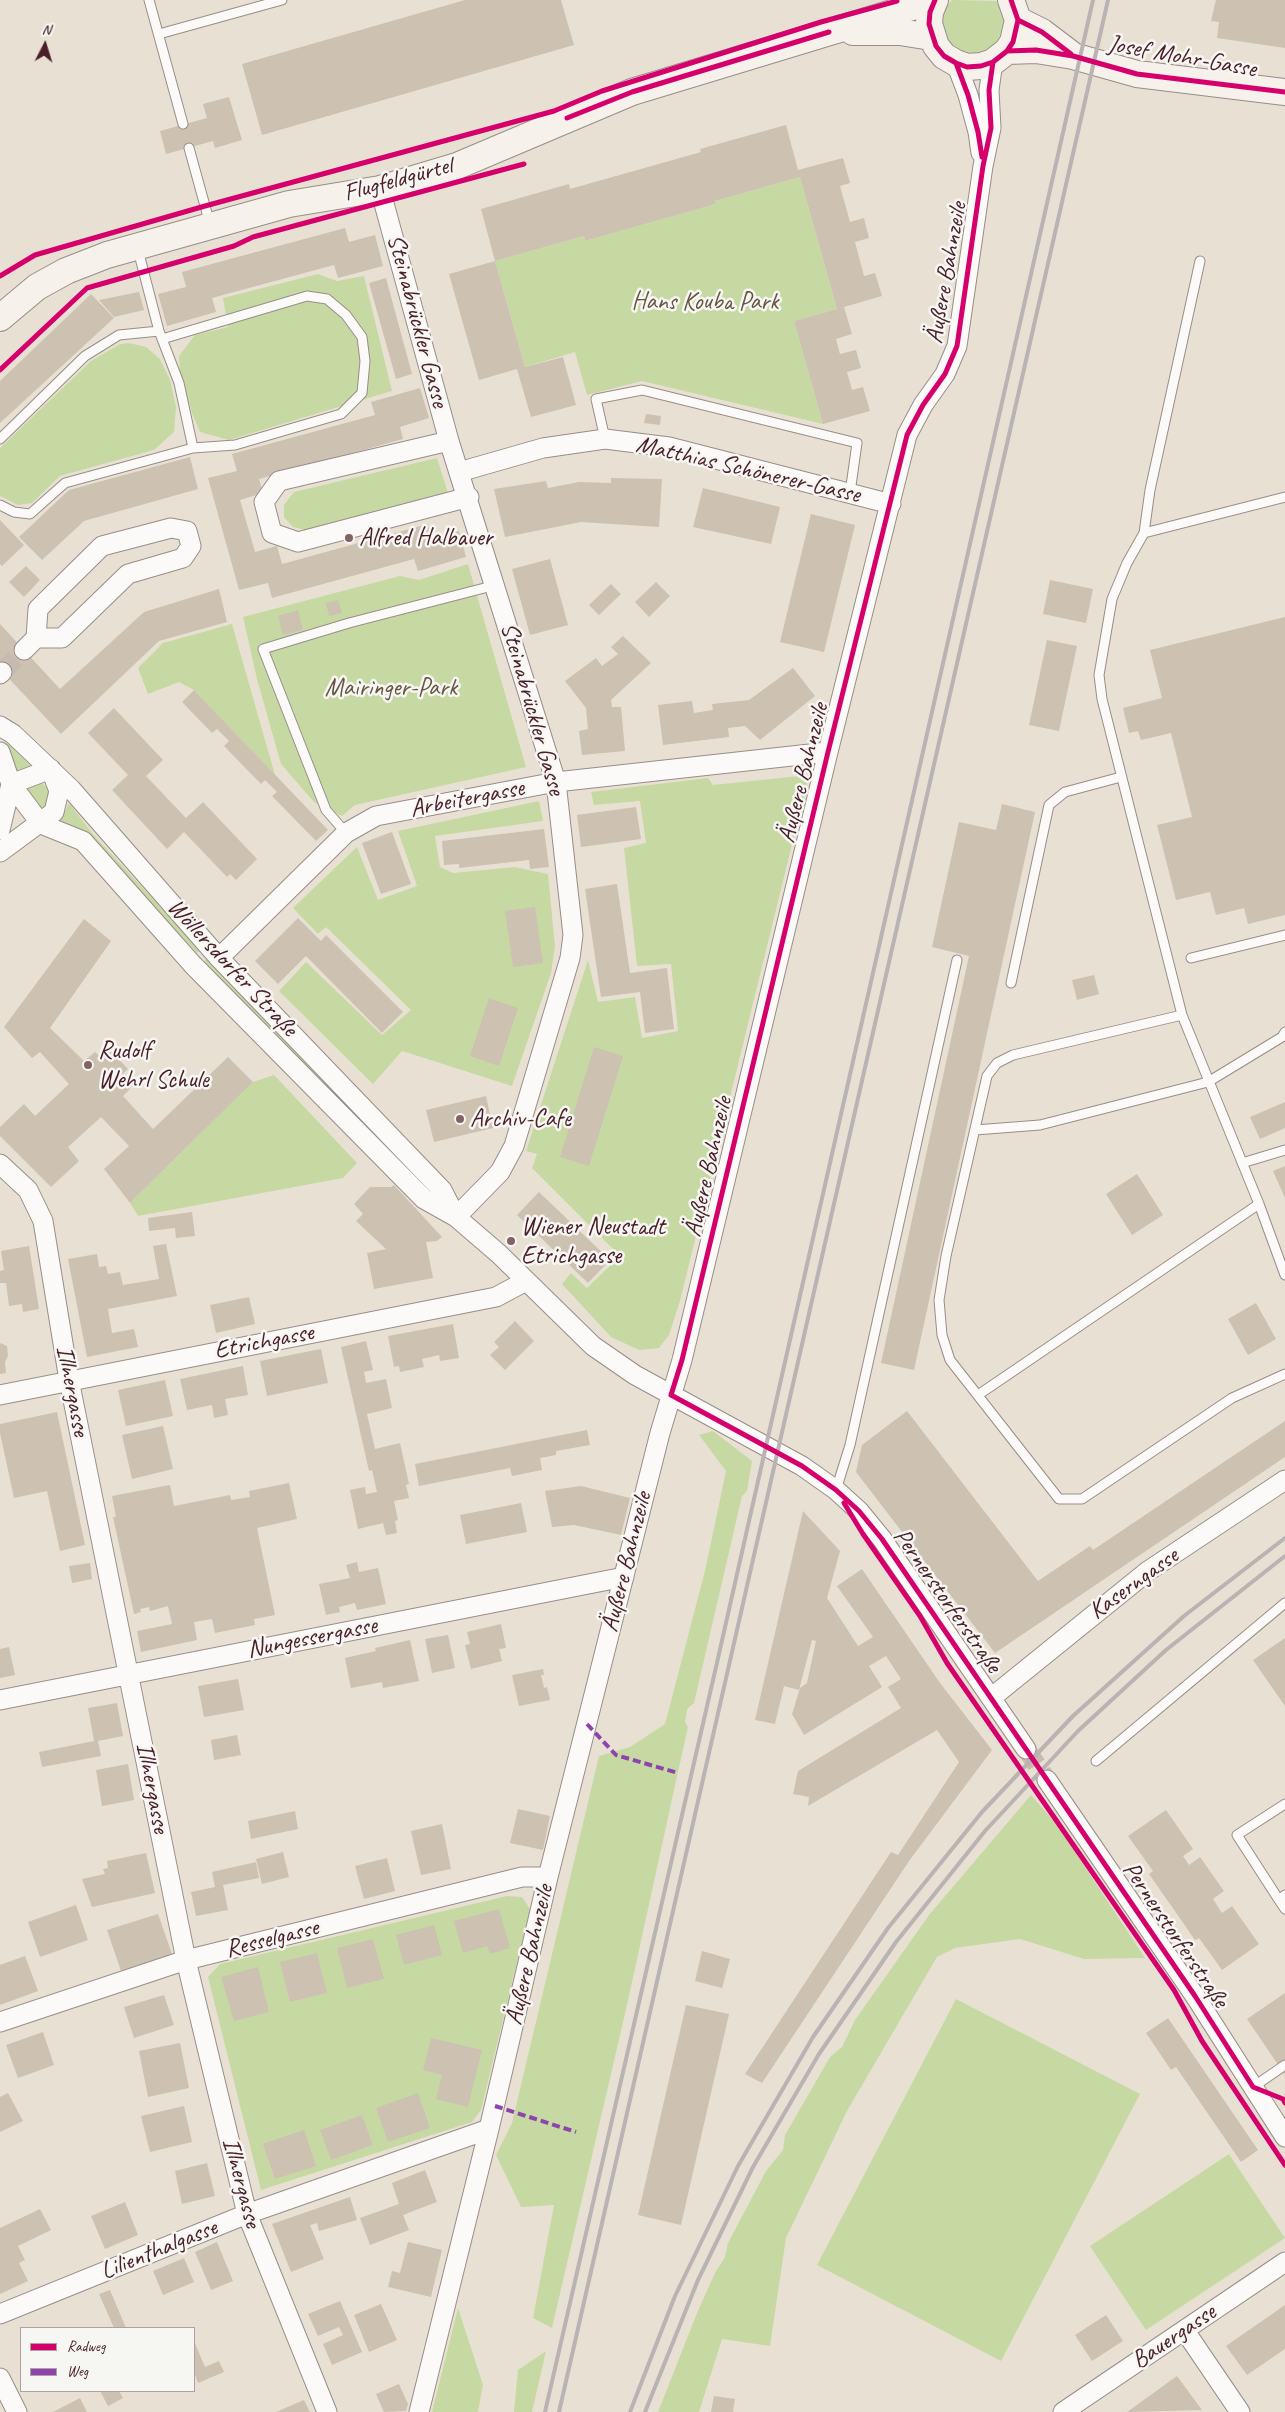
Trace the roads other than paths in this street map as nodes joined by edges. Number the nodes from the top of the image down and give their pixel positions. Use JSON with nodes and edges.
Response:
{"nodes":[{"id":1,"x":149,"y":0,"type":"edge"},
{"id":2,"x":282,"y":0,"type":"edge"},
{"id":3,"x":935,"y":0,"type":"edge"},
{"id":4,"x":1015,"y":10,"type":"edge"},
{"id":5,"x":829,"y":32,"type":"junction"},
{"id":6,"x":159,"y":34,"type":"junction"},
{"id":7,"x":932,"y":37,"type":"junction"},
{"id":8,"x":1073,"y":56,"type":"junction"},
{"id":9,"x":1000,"y":57,"type":"junction"},
{"id":10,"x":956,"y":63,"type":"junction"},
{"id":11,"x":1285,"y":92,"type":"edge"},
{"id":12,"x":183,"y":124,"type":"dead end"},
{"id":13,"x":189,"y":148,"type":"dead end"},
{"id":14,"x":983,"y":166,"type":"junction"},
{"id":15,"x":380,"y":188,"type":"junction"},
{"id":16,"x":211,"y":227,"type":"junction"},
{"id":17,"x":137,"y":247,"type":"junction"},
{"id":18,"x":1200,"y":261,"type":"dead end"},
{"id":19,"x":0,"y":318,"type":"edge"},
{"id":20,"x":161,"y":335,"type":"junction"},
{"id":21,"x":605,"y":439,"type":"junction"},
{"id":22,"x":0,"y":440,"type":"edge"},
{"id":23,"x":449,"y":441,"type":"junction"},
{"id":24,"x":194,"y":448,"type":"junction"},
{"id":25,"x":459,"y":472,"type":"junction"},
{"id":26,"x":850,"y":493,"type":"junction"},
{"id":27,"x":468,"y":497,"type":"junction"},
{"id":28,"x":1285,"y":497,"type":"edge"},
{"id":29,"x":0,"y":504,"type":"edge"},
{"id":30,"x":891,"y":504,"type":"junction"},
{"id":31,"x":1144,"y":532,"type":"junction"},
{"id":32,"x":496,"y":585,"type":"junction"},
{"id":33,"x":30,"y":644,"type":"joint"},
{"id":34,"x":0,"y":726,"type":"edge"},
{"id":35,"x":0,"y":752,"type":"edge"},
{"id":36,"x":828,"y":752,"type":"junction"},
{"id":37,"x":51,"y":769,"type":"junction"},
{"id":38,"x":1121,"y":777,"type":"junction"},
{"id":39,"x":556,"y":782,"type":"junction"},
{"id":40,"x":11,"y":784,"type":"junction"},
{"id":41,"x":40,"y":824,"type":"junction"},
{"id":42,"x":0,"y":830,"type":"edge"},
{"id":43,"x":346,"y":833,"type":"junction"},
{"id":44,"x":0,"y":852,"type":"edge"},
{"id":45,"x":1285,"y":935,"type":"edge"},
{"id":46,"x":219,"y":958,"type":"junction"},
{"id":47,"x":1191,"y":958,"type":"dead end"},
{"id":48,"x":957,"y":960,"type":"dead end"},
{"id":49,"x":1011,"y":983,"type":"dead end"},
{"id":50,"x":1182,"y":1015,"type":"junction"},
{"id":51,"x":1284,"y":1036,"type":"edge"},
{"id":52,"x":1208,"y":1082,"type":"junction"},
{"id":53,"x":975,"y":1130,"type":"junction"},
{"id":54,"x":1285,"y":1150,"type":"edge"},
{"id":55,"x":1242,"y":1163,"type":"junction"},
{"id":56,"x":0,"y":1164,"type":"edge"},
{"id":57,"x":1259,"y":1204,"type":"junction"},
{"id":58,"x":456,"y":1217,"type":"junction"},
{"id":59,"x":1285,"y":1275,"type":"edge"},
{"id":60,"x":526,"y":1282,"type":"junction"},
{"id":61,"x":1285,"y":1374,"type":"edge"},
{"id":62,"x":69,"y":1380,"type":"junction"},
{"id":63,"x":0,"y":1395,"type":"edge"},
{"id":64,"x":671,"y":1395,"type":"junction"},
{"id":65,"x":978,"y":1395,"type":"junction"},
{"id":66,"x":1285,"y":1480,"type":"edge"},
{"id":67,"x":836,"y":1490,"type":"junction"},
{"id":68,"x":624,"y":1577,"type":"junction"},
{"id":69,"x":1285,"y":1603,"type":"edge"},
{"id":70,"x":128,"y":1674,"type":"junction"},
{"id":71,"x":991,"y":1698,"type":"junction"},
{"id":72,"x":0,"y":1700,"type":"edge"},
{"id":73,"x":1026,"y":1748,"type":"tunnel mouth"},
{"id":74,"x":1096,"y":1761,"type":"dead end"},
{"id":75,"x":1047,"y":1780,"type":"tunnel mouth"},
{"id":76,"x":1285,"y":1804,"type":"edge"},
{"id":77,"x":548,"y":1877,"type":"junction"},
{"id":78,"x":1282,"y":1898,"type":"edge"},
{"id":79,"x":1285,"y":1909,"type":"edge"},
{"id":80,"x":186,"y":1960,"type":"junction"},
{"id":81,"x":0,"y":2022,"type":"edge"},
{"id":82,"x":1285,"y":2065,"type":"edge"},
{"id":83,"x":1253,"y":2087,"type":"junction"},
{"id":84,"x":489,"y":2129,"type":"junction"},
{"id":85,"x":1285,"y":2137,"type":"edge"},
{"id":86,"x":247,"y":2214,"type":"junction"},
{"id":87,"x":1285,"y":2262,"type":"edge"},
{"id":88,"x":0,"y":2314,"type":"edge"},
{"id":89,"x":1185,"y":2331,"type":"junction"},
{"id":90,"x":0,"y":2378,"type":"edge"},
{"id":91,"x":17,"y":2412,"type":"edge"},
{"id":92,"x":327,"y":2412,"type":"edge"},
{"id":93,"x":419,"y":2412,"type":"edge"},
{"id":94,"x":1063,"y":2412,"type":"edge"},
{"id":95,"x":1240,"y":2412,"type":"edge"}],
"edges":[{"from":1,"to":6,"type":"lane"},
{"from":2,"to":6,"type":"lane"},
{"from":3,"to":5,"type":"street","name":"Flugfeldgürtel"},
{"from":3,"to":7,"type":"street"},
{"from":4,"to":8,"type":"street","name":"Josef Mohr-Gasse"},
{"from":4,"to":9,"type":"street","name":"Äußere Bahnzeile"},
{"from":5,"to":7,"type":"street","name":"Flugfeldgürtel"},
{"from":5,"to":15,"type":"street","name":"Flugfeldgürtel"},
{"from":6,"to":12,"type":"lane"},
{"from":7,"to":10,"type":"street","name":"Äußere Bahnzeile"},
{"from":8,"to":9,"type":"street","name":"Josef Mohr-Gasse"},
{"from":8,"to":11,"type":"street","name":"Josef Mohr-Gasse"},
{"from":9,"to":10,"type":"street"},
{"from":9,"to":14,"type":"street","name":"Äußere Bahnzeile"},
{"from":10,"to":14,"type":"street","name":"Äußere Bahnzeile"},
{"from":13,"to":16,"type":"lane"},
{"from":14,"to":30,"type":"street","name":"Äußere Bahnzeile"},
{"from":15,"to":16,"type":"street","name":"Flugfeldgürtel"},
{"from":15,"to":23,"type":"street","name":"Steinabrückler Gasse"},
{"from":16,"to":17,"type":"street","name":"Flugfeldgürtel"},
{"from":17,"to":19,"type":"street","name":"Flugfeldgürtel"},
{"from":17,"to":20,"type":"lane"},
{"from":18,"to":31,"type":"lane"},
{"from":20,"to":22,"type":"lane"},
{"from":20,"to":24,"type":"lane"},
{"from":20,"to":24,"type":"lane"},
{"from":21,"to":25,"type":"street","name":"Matthias Schönerer-Gasse"},
{"from":21,"to":26,"type":"street","name":"Matthias Schönerer-Gasse"},
{"from":21,"to":26,"type":"lane"},
{"from":23,"to":25,"type":"street","name":"Steinabrückler Gasse"},
{"from":23,"to":27,"type":"street"},
{"from":24,"to":29,"type":"lane"},
{"from":25,"to":27,"type":"street","name":"Steinabrückler Gasse"},
{"from":26,"to":30,"type":"street","name":"Matthias Schönerer-Gasse"},
{"from":27,"to":32,"type":"street","name":"Steinabrückler Gasse"},
{"from":28,"to":31,"type":"lane"},
{"from":30,"to":36,"type":"street","name":"Äußere Bahnzeile"},
{"from":31,"to":38,"type":"lane"},
{"from":32,"to":39,"type":"street","name":"Steinabrückler Gasse"},
{"from":32,"to":43,"type":"lane"},
{"from":33,"to":33,"type":"street"},
{"from":34,"to":37,"type":"street","name":"Wöllersdorfer Straße"},
{"from":35,"to":40,"type":"street"},
{"from":36,"to":39,"type":"street","name":"Arbeitergasse"},
{"from":36,"to":64,"type":"street","name":"Äußere Bahnzeile"},
{"from":37,"to":40,"type":"street"},
{"from":37,"to":41,"type":"street"},
{"from":37,"to":46,"type":"street","name":"Wöllersdorfer Straße"},
{"from":38,"to":49,"type":"lane"},
{"from":38,"to":50,"type":"lane"},
{"from":39,"to":43,"type":"street","name":"Arbeitergasse"},
{"from":39,"to":58,"type":"street","name":"Steinabrückler Gasse"},
{"from":40,"to":41,"type":"street"},
{"from":40,"to":42,"type":"street"},
{"from":41,"to":44,"type":"street"},
{"from":41,"to":58,"type":"street","name":"Wöllersdorfer Straße"},
{"from":43,"to":46,"type":"street","name":"Arbeitergasse"},
{"from":45,"to":47,"type":"lane"},
{"from":46,"to":58,"type":"street","name":"Wöllersdorfer Straße"},
{"from":48,"to":67,"type":"lane"},
{"from":50,"to":52,"type":"lane"},
{"from":50,"to":53,"type":"lane"},
{"from":51,"to":52,"type":"lane"},
{"from":52,"to":53,"type":"lane"},
{"from":52,"to":55,"type":"lane"},
{"from":53,"to":65,"type":"lane"},
{"from":54,"to":55,"type":"lane"},
{"from":55,"to":57,"type":"lane"},
{"from":56,"to":62,"type":"street","name":"Illnergasse"},
{"from":57,"to":59,"type":"lane"},
{"from":57,"to":65,"type":"lane"},
{"from":58,"to":60,"type":"street","name":"Wöllersdorfer Straße"},
{"from":60,"to":62,"type":"street","name":"Etrichgasse"},
{"from":60,"to":64,"type":"street","name":"Wöllersdorfer Straße"},
{"from":61,"to":65,"type":"lane"},
{"from":62,"to":63,"type":"street","name":"Etrichgasse"},
{"from":62,"to":70,"type":"street","name":"Illnergasse"},
{"from":64,"to":67,"type":"street","name":"Pernerstorferstraße"},
{"from":64,"to":68,"type":"street","name":"Äußere Bahnzeile"},
{"from":66,"to":71,"type":"street","name":"Kaserngasse"},
{"from":67,"to":71,"type":"street","name":"Pernerstorferstraße"},
{"from":68,"to":70,"type":"street","name":"Nungessergasse"},
{"from":68,"to":77,"type":"street","name":"Äußere Bahnzeile"},
{"from":69,"to":74,"type":"lane"},
{"from":70,"to":72,"type":"street","name":"Nungessergasse"},
{"from":70,"to":80,"type":"street","name":"Illnergasse"},
{"from":71,"to":73,"type":"street","name":"Pernerstorferstraße"},
{"from":75,"to":83,"type":"street","name":"Pernerstorferstraße"},
{"from":76,"to":78,"type":"lane"},
{"from":77,"to":80,"type":"street","name":"Resselgasse"},
{"from":77,"to":84,"type":"street","name":"Äußere Bahnzeile"},
{"from":78,"to":79,"type":"lane"},
{"from":80,"to":81,"type":"street","name":"Resselgasse"},
{"from":80,"to":86,"type":"street","name":"Illnergasse"},
{"from":82,"to":83,"type":"lane"},
{"from":83,"to":85,"type":"street","name":"Pernerstorferstraße"},
{"from":84,"to":86,"type":"street","name":"Lilienthalgasse"},
{"from":84,"to":93,"type":"street","name":"Äußere Bahnzeile"},
{"from":86,"to":88,"type":"street","name":"Lilienthalgasse"},
{"from":86,"to":92,"type":"street","name":"Illnergasse"},
{"from":87,"to":89,"type":"street","name":"Bauergasse"},
{"from":89,"to":94,"type":"street","name":"Bauergasse"},
{"from":89,"to":95,"type":"street"},
{"from":90,"to":91,"type":"street"}]}
